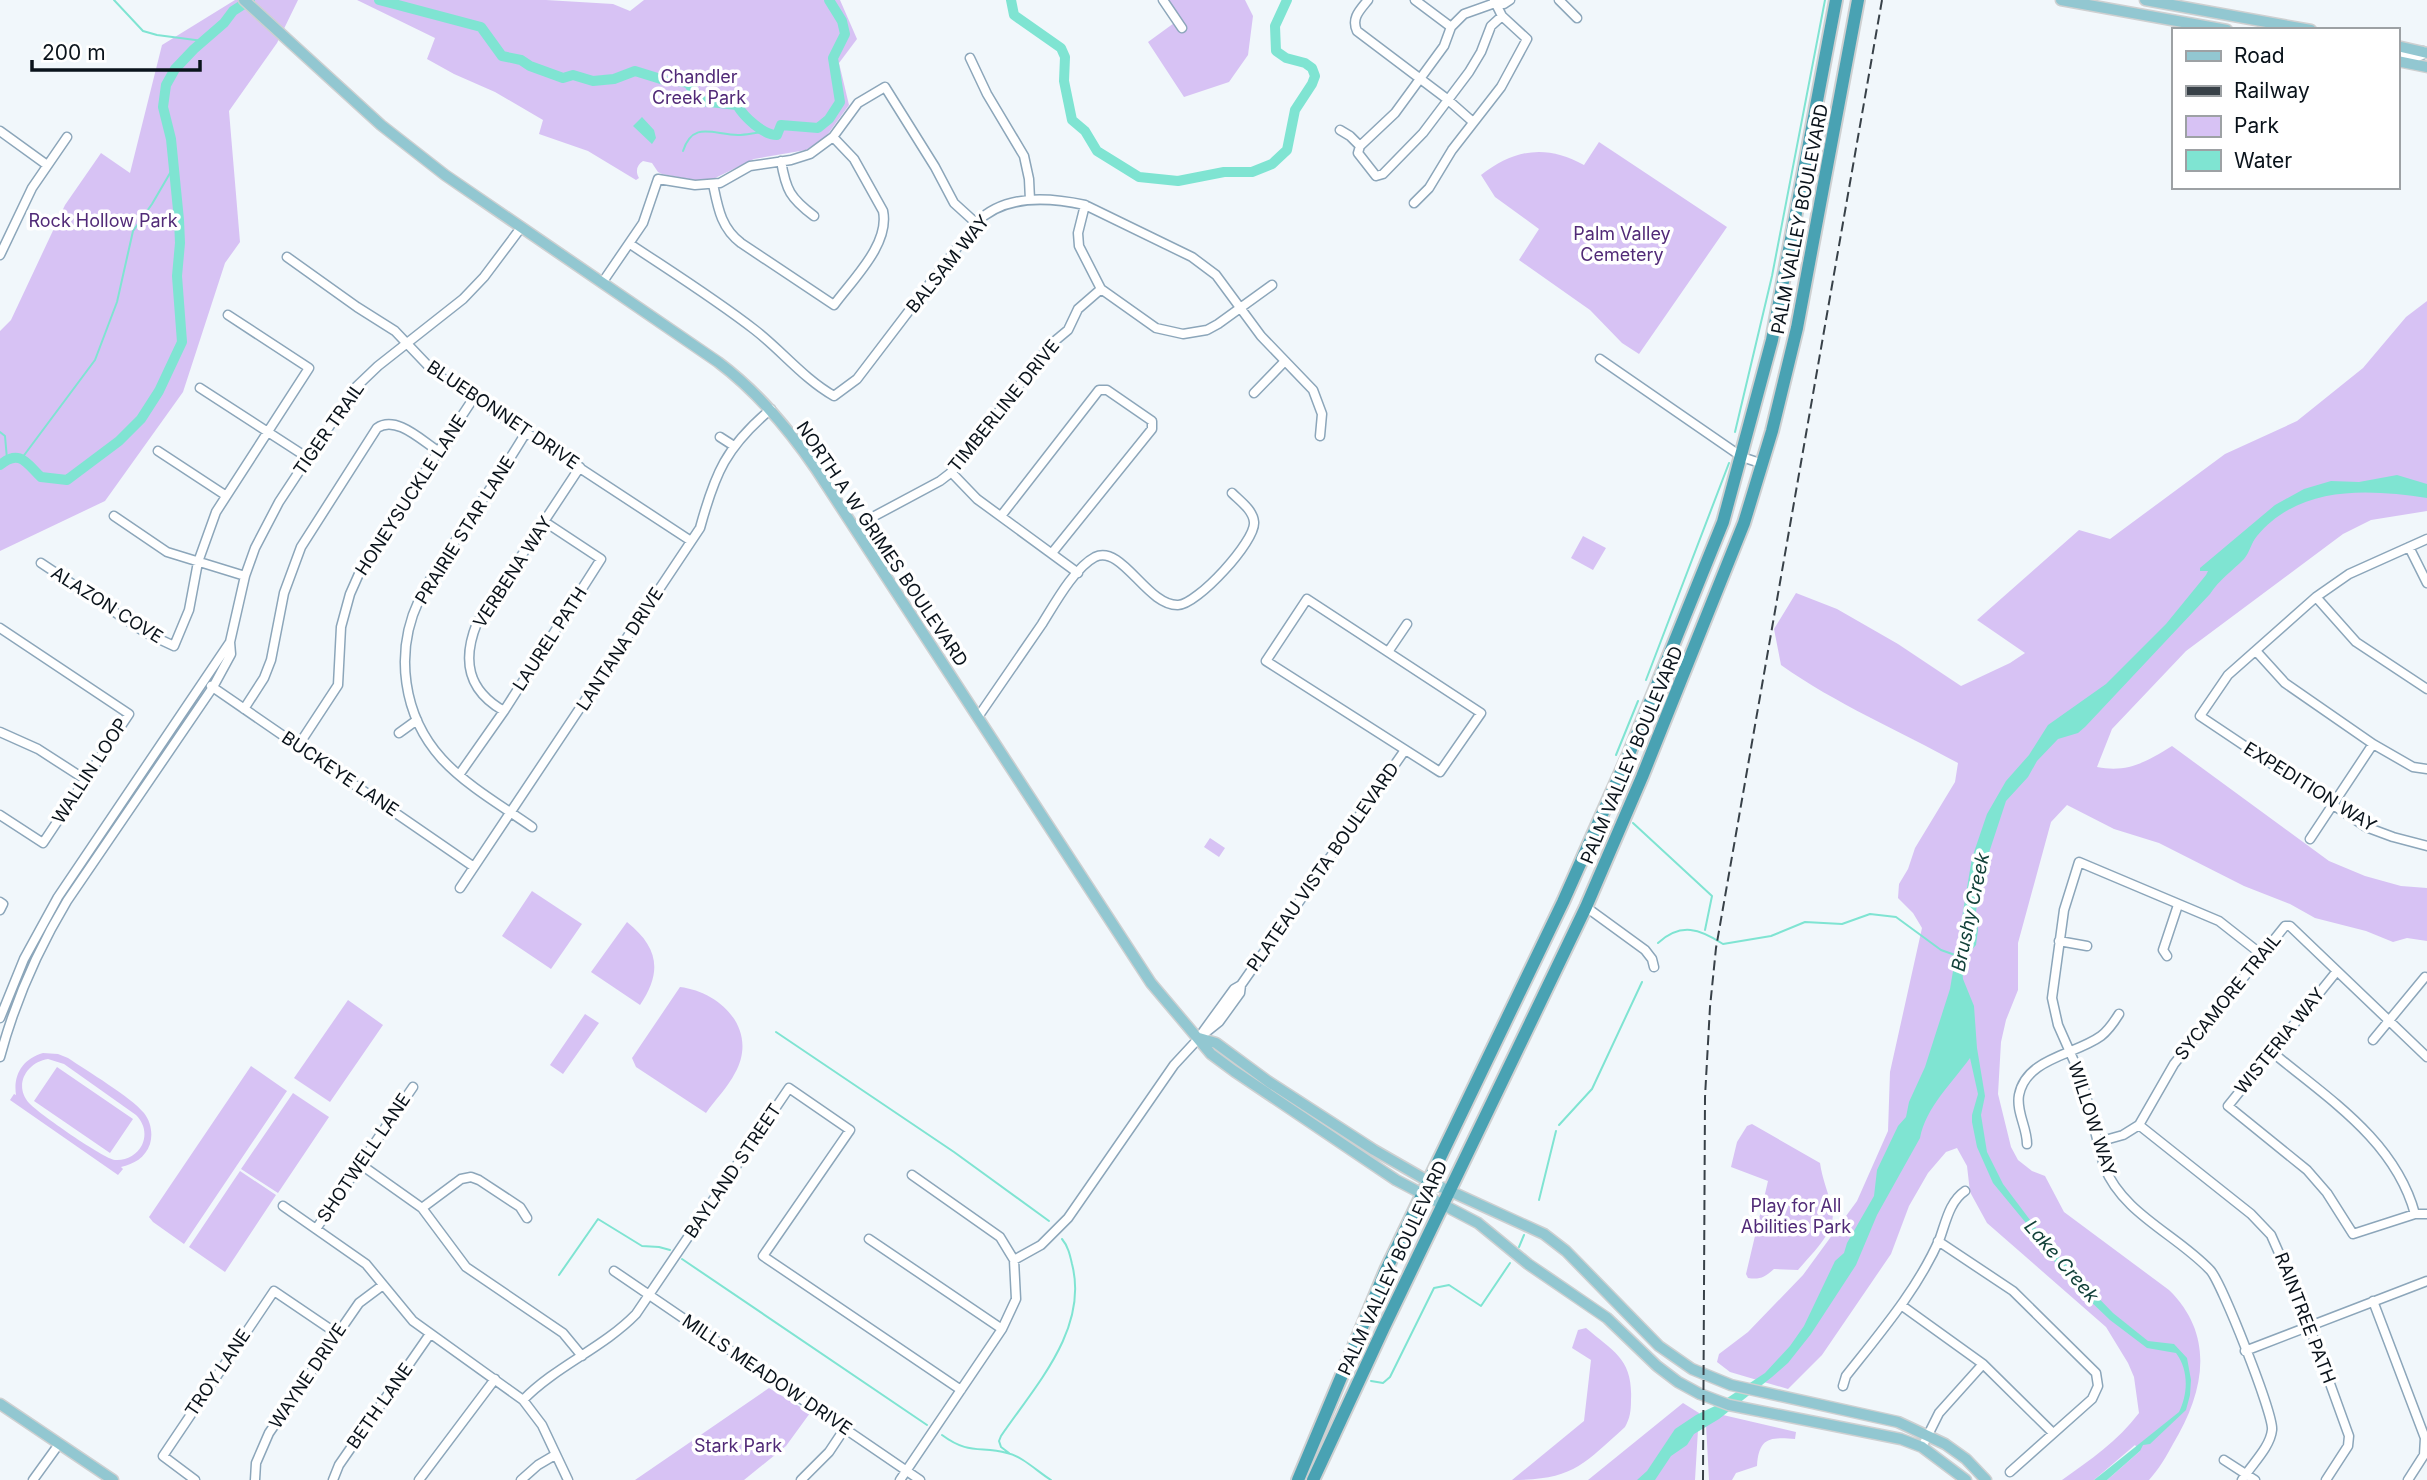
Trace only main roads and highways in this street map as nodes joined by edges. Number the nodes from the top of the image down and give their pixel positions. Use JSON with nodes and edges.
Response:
{"nodes":[{"id":1,"x":244,"y":0,"type":"edge"},
{"id":2,"x":1836,"y":0,"type":"edge"},
{"id":3,"x":1858,"y":0,"type":"edge"},
{"id":4,"x":2061,"y":0,"type":"edge"},
{"id":5,"x":2145,"y":0,"type":"edge"},
{"id":6,"x":2089,"y":2,"type":"edge"},
{"id":7,"x":2217,"y":28,"type":"edge"},
{"id":8,"x":2300,"y":28,"type":"edge"},
{"id":9,"x":2399,"y":46,"type":"edge"},
{"id":10,"x":2425,"y":52,"type":"edge"},
{"id":11,"x":2399,"y":61,"type":"edge"},
{"id":12,"x":2427,"y":67,"type":"edge"},
{"id":13,"x":1574,"y":877,"type":"junction"},
{"id":14,"x":1563,"y":902,"type":"junction"},
{"id":15,"x":1586,"y":907,"type":"junction"},
{"id":16,"x":1573,"y":934,"type":"junction"},
{"id":17,"x":1199,"y":1038,"type":"junction"},
{"id":18,"x":1274,"y":1098,"type":"junction"},
{"id":19,"x":1340,"y":1127,"type":"junction"},
{"id":20,"x":1428,"y":1181,"type":"junction"},
{"id":21,"x":1448,"y":1192,"type":"junction"},
{"id":22,"x":1422,"y":1194,"type":"junction"},
{"id":23,"x":1442,"y":1205,"type":"junction"},
{"id":24,"x":1346,"y":1362,"type":"junction"},
{"id":25,"x":0,"y":1404,"type":"edge"},
{"id":26,"x":1332,"y":1439,"type":"junction"},
{"id":27,"x":113,"y":1480,"type":"edge"},
{"id":28,"x":1298,"y":1480,"type":"edge"},
{"id":29,"x":1313,"y":1480,"type":"edge"},
{"id":30,"x":1966,"y":1480,"type":"edge"},
{"id":31,"x":1986,"y":1480,"type":"edge"}],
"edges":[{"from":1,"to":17,"type":"main road","name":"NORTH A W GRIMES BOULEVARD"},
{"from":2,"to":13,"type":"highway","name":"PALM VALLEY BOULEVARD"},
{"from":3,"to":15,"type":"highway","name":"PALM VALLEY BOULEVARD"},
{"from":4,"to":6,"type":"main road"},
{"from":5,"to":8,"type":"main road"},
{"from":6,"to":7,"type":"main road"},
{"from":9,"to":10,"type":"main road"},
{"from":11,"to":12,"type":"main road"},
{"from":13,"to":14,"type":"highway","name":"PALM VALLEY BOULEVARD"},
{"from":13,"to":15,"type":"highway"},
{"from":14,"to":16,"type":"highway"},
{"from":14,"to":20,"type":"highway","name":"PALM VALLEY BOULEVARD"},
{"from":15,"to":16,"type":"highway","name":"PALM VALLEY BOULEVARD"},
{"from":16,"to":21,"type":"highway","name":"PALM VALLEY BOULEVARD"},
{"from":17,"to":18,"type":"main road","name":"NORTH A W GRIMES BOULEVARD"},
{"from":17,"to":19,"type":"main road","name":"NORTH A W GRIMES BOULEVARD"},
{"from":18,"to":19,"type":"main road"},
{"from":18,"to":22,"type":"main road","name":"NORTH A W GRIMES BOULEVARD"},
{"from":19,"to":20,"type":"main road","name":"NORTH A W GRIMES BOULEVARD"},
{"from":20,"to":21,"type":"main road","name":"NORTH A W GRIMES BOULEVARD"},
{"from":20,"to":22,"type":"highway","name":"PALM VALLEY BOULEVARD"},
{"from":21,"to":23,"type":"highway","name":"PALM VALLEY BOULEVARD"},
{"from":21,"to":31,"type":"main road","name":"NORTH A W GRIMES BOULEVARD"},
{"from":22,"to":23,"type":"main road","name":"NORTH A W GRIMES BOULEVARD"},
{"from":22,"to":24,"type":"highway","name":"PALM VALLEY BOULEVARD"},
{"from":23,"to":26,"type":"highway","name":"PALM VALLEY BOULEVARD"},
{"from":23,"to":30,"type":"main road","name":"NORTH A W GRIMES BOULEVARD"},
{"from":24,"to":26,"type":"highway"},
{"from":24,"to":28,"type":"highway","name":"PALM VALLEY BOULEVARD"},
{"from":25,"to":27,"type":"main road"},
{"from":26,"to":29,"type":"highway","name":"PALM VALLEY BOULEVARD"}]}
